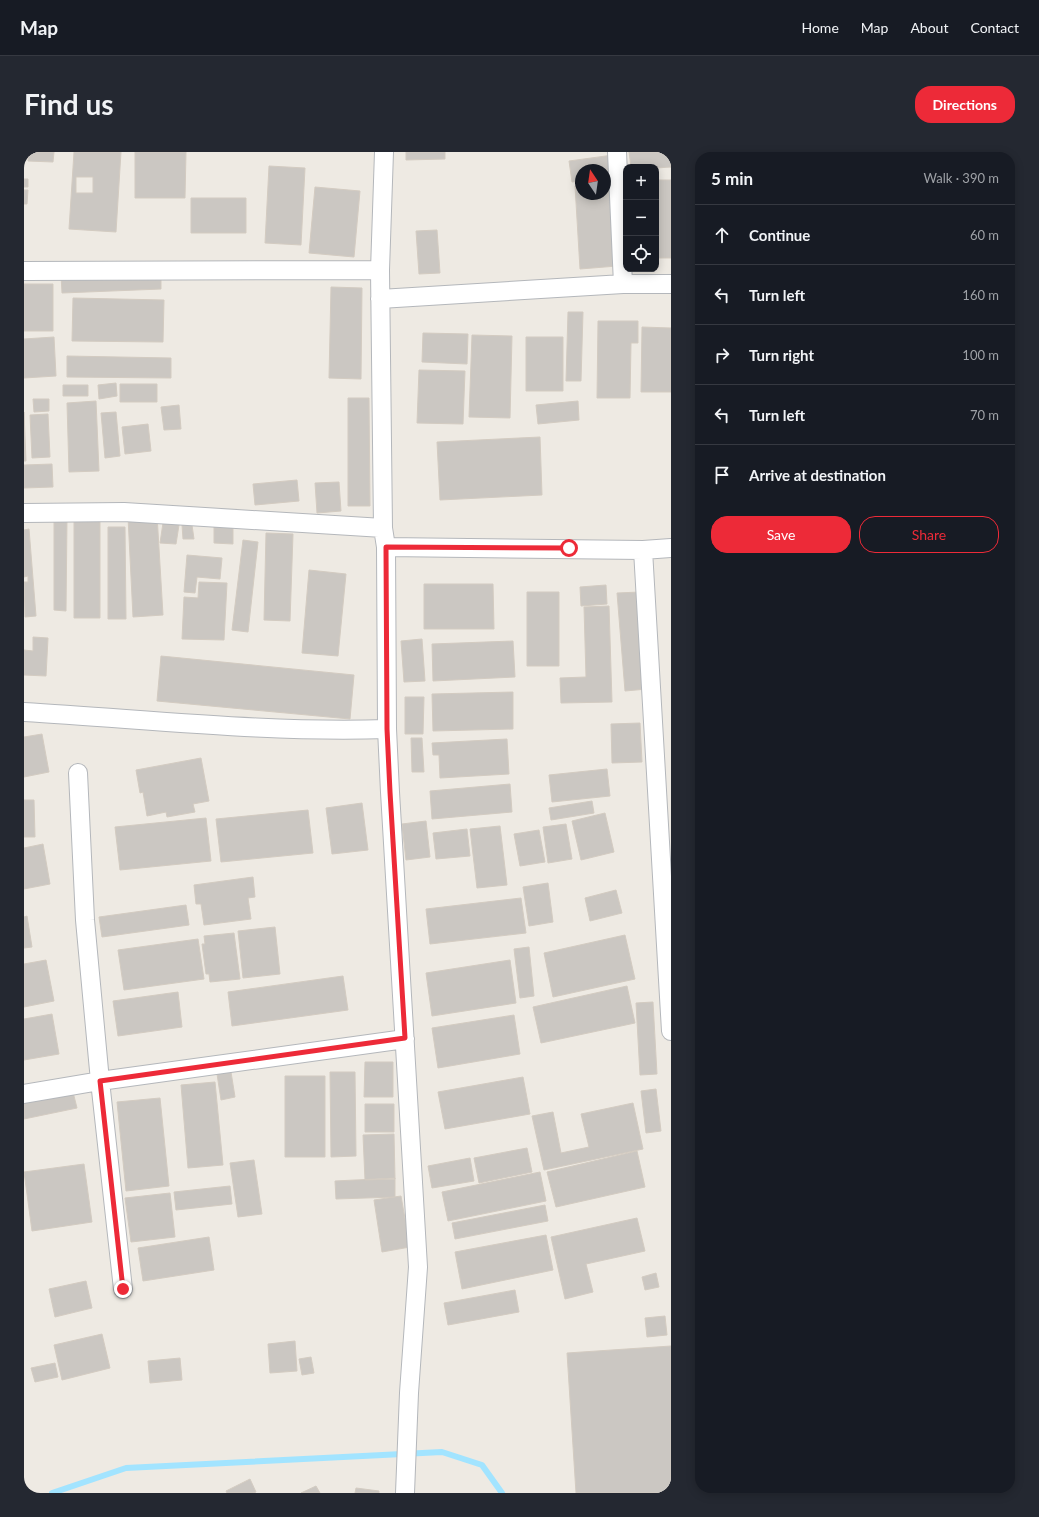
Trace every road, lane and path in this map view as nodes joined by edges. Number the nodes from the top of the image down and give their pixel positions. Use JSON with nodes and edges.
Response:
{"nodes":[{"id":1,"x":384,"y":152,"type":"edge"},
{"id":2,"x":617,"y":152,"type":"edge"},
{"id":3,"x":380,"y":270,"type":"junction"},
{"id":4,"x":24,"y":271,"type":"edge"},
{"id":5,"x":623,"y":284,"type":"junction"},
{"id":6,"x":671,"y":284,"type":"edge"},
{"id":7,"x":380,"y":299,"type":"junction"},
{"id":8,"x":24,"y":513,"type":"edge"},
{"id":9,"x":383,"y":528,"type":"junction"},
{"id":10,"x":386,"y":547,"type":"junction"},
{"id":11,"x":671,"y":548,"type":"edge"},
{"id":12,"x":643,"y":550,"type":"junction"},
{"id":13,"x":24,"y":712,"type":"edge"},
{"id":14,"x":387,"y":729,"type":"junction"},
{"id":15,"x":78,"y":773,"type":"dead end"},
{"id":16,"x":671,"y":1031,"type":"edge"},
{"id":17,"x":405,"y":1038,"type":"junction"},
{"id":18,"x":100,"y":1081,"type":"junction"},
{"id":19,"x":24,"y":1094,"type":"edge"},
{"id":20,"x":123,"y":1289,"type":"dead end"},
{"id":21,"x":405,"y":1493,"type":"edge"}],
"edges":[{"from":1,"to":3,"type":"street"},
{"from":2,"to":5,"type":"street"},
{"from":3,"to":4,"type":"street"},
{"from":3,"to":7,"type":"street"},
{"from":5,"to":6,"type":"street"},
{"from":5,"to":7,"type":"street"},
{"from":7,"to":9,"type":"street"},
{"from":8,"to":9,"type":"street"},
{"from":9,"to":10,"type":"street"},
{"from":10,"to":12,"type":"street"},
{"from":10,"to":14,"type":"street"},
{"from":11,"to":12,"type":"street"},
{"from":12,"to":16,"type":"street"},
{"from":13,"to":14,"type":"street"},
{"from":14,"to":17,"type":"street"},
{"from":15,"to":18,"type":"street"},
{"from":17,"to":18,"type":"street"},
{"from":17,"to":21,"type":"street"},
{"from":18,"to":19,"type":"street"},
{"from":18,"to":20,"type":"street"}]}
